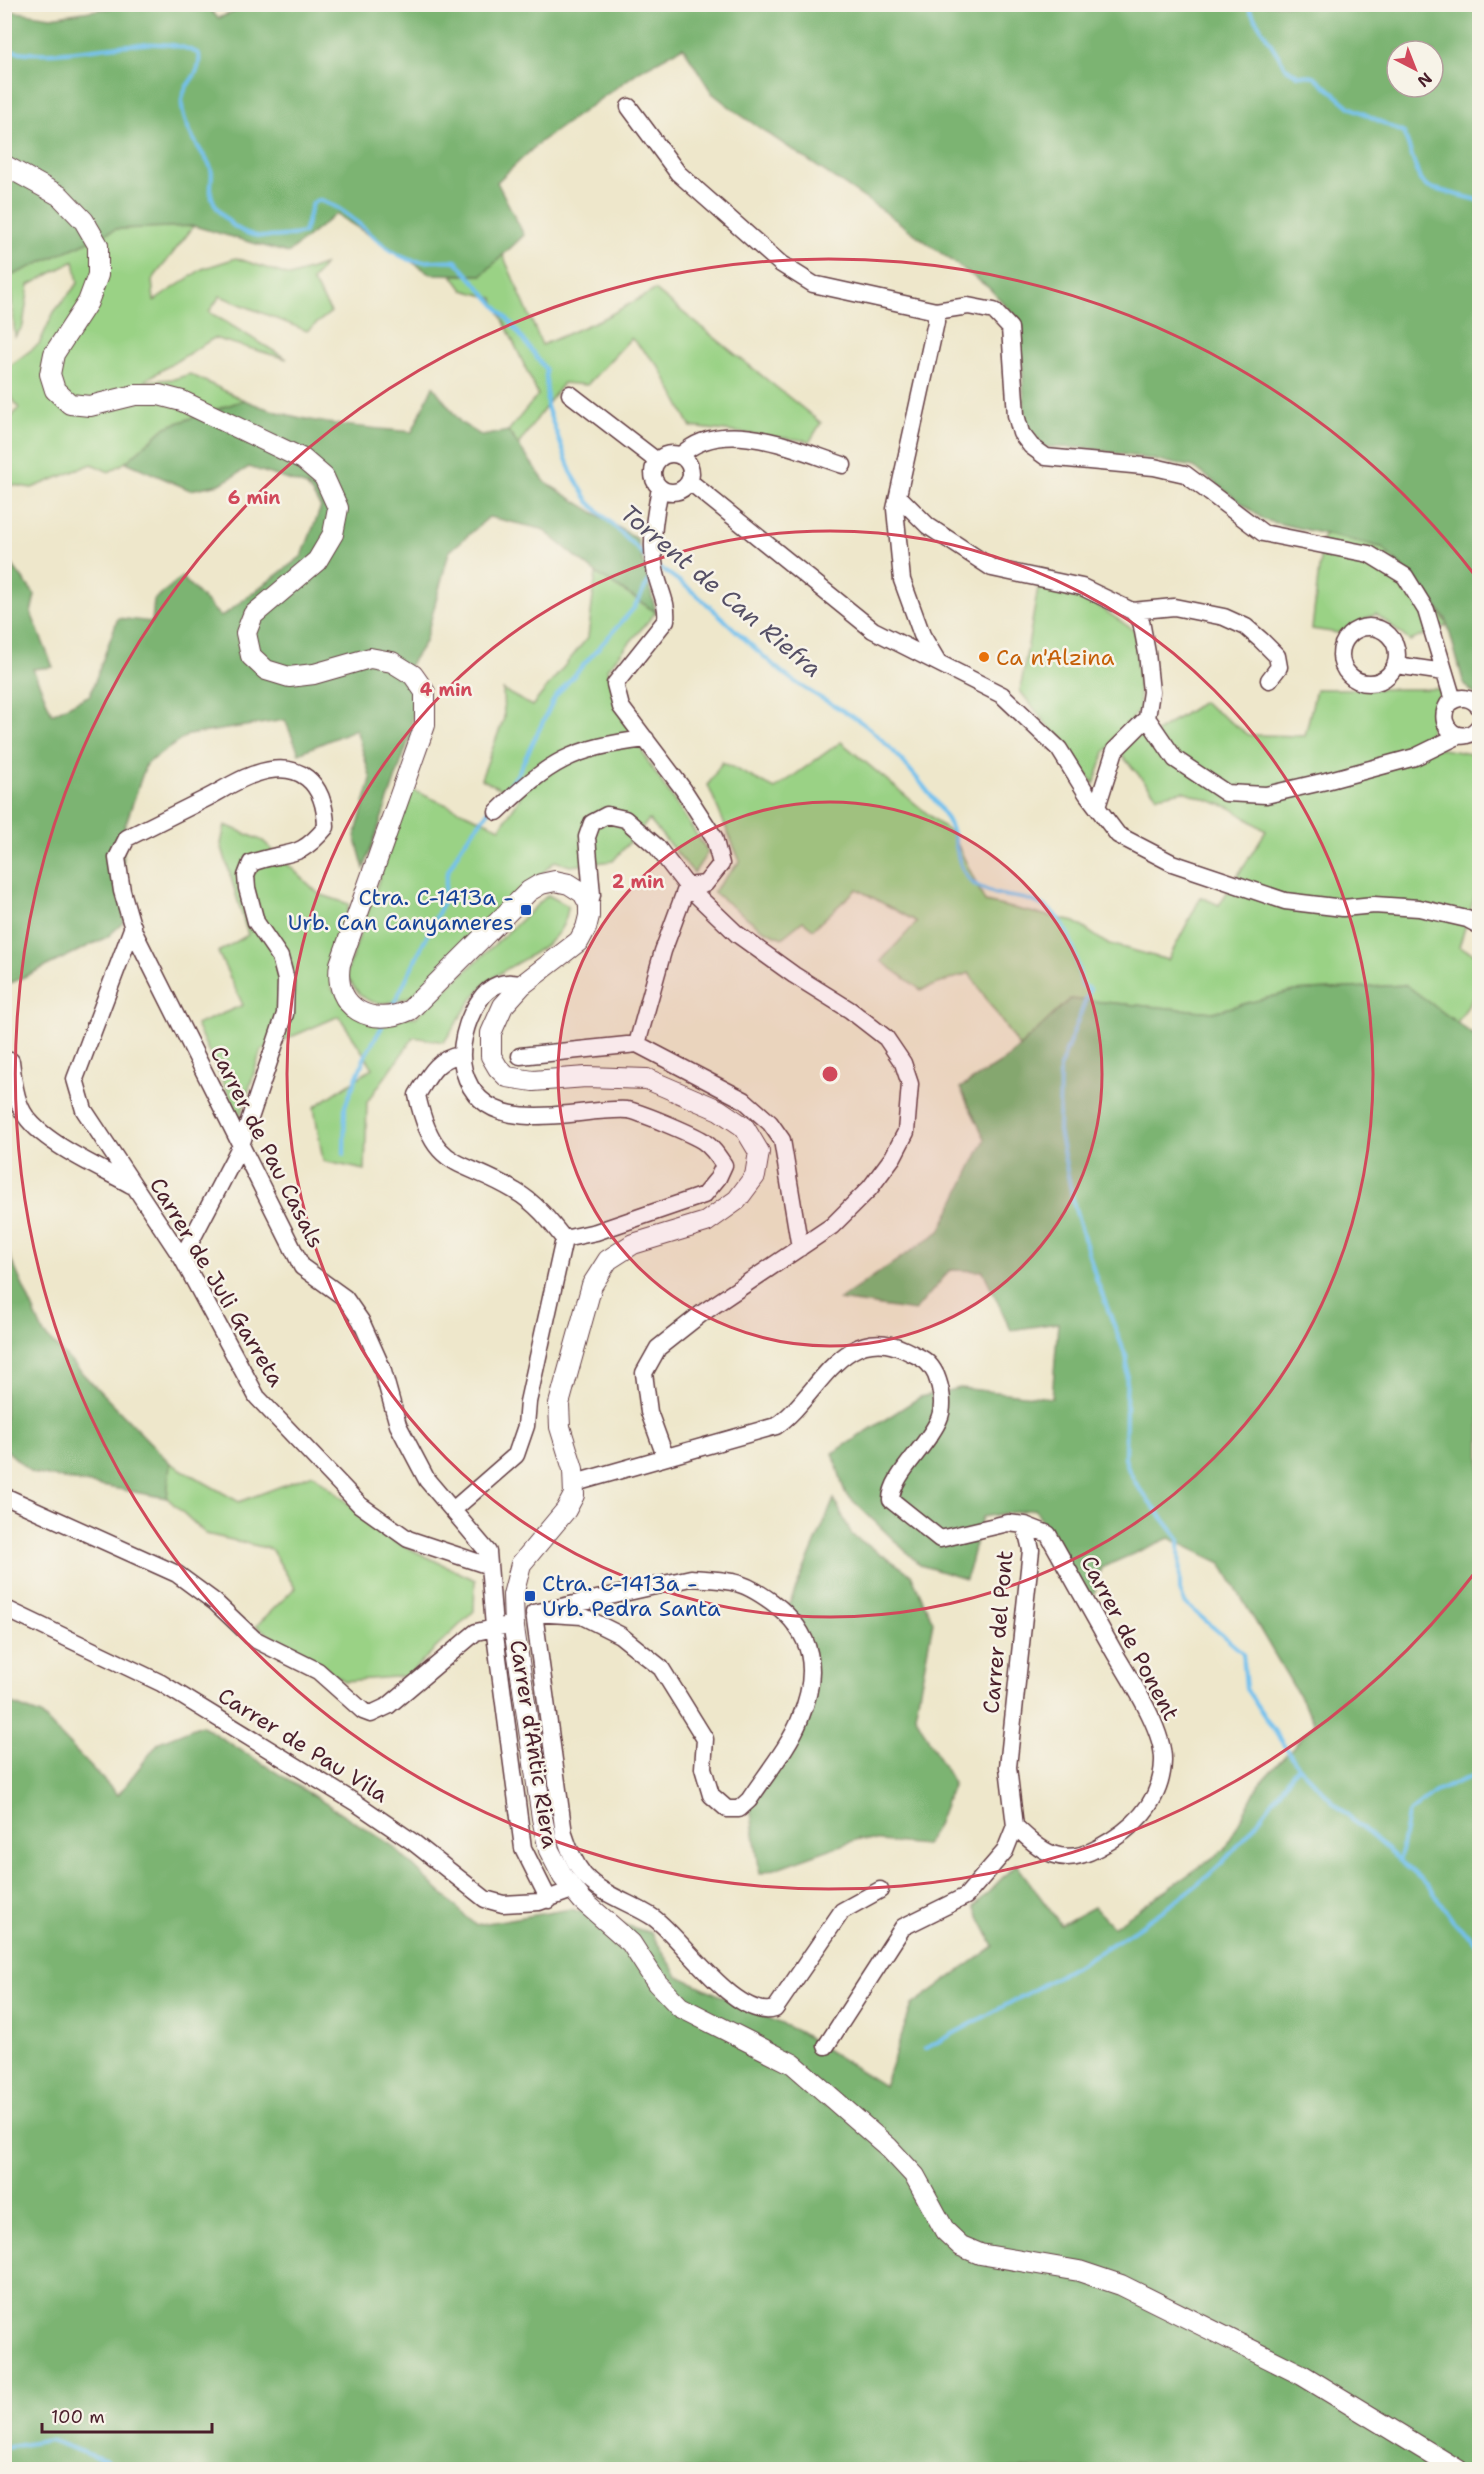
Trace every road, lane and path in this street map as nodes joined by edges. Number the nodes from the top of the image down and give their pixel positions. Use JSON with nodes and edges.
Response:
{"nodes":[{"id":1,"x":629,"y":107,"type":"dead end"},
{"id":2,"x":4,"y":165,"type":"edge"},
{"id":3,"x":936,"y":311,"type":"junction"},
{"id":4,"x":570,"y":394,"type":"dead end"},
{"id":5,"x":680,"y":456,"type":"junction"},
{"id":6,"x":657,"y":461,"type":"junction"},
{"id":7,"x":843,"y":465,"type":"dead end"},
{"id":8,"x":689,"y":482,"type":"junction"},
{"id":9,"x":660,"y":488,"type":"junction"},
{"id":10,"x":898,"y":496,"type":"junction"},
{"id":11,"x":1132,"y":610,"type":"junction"},
{"id":12,"x":938,"y":662,"type":"junction"},
{"id":13,"x":1396,"y":665,"type":"dead end"},
{"id":14,"x":1444,"y":672,"type":"junction"},
{"id":15,"x":1269,"y":680,"type":"dead end"},
{"id":16,"x":1477,"y":699,"type":"edge"},
{"id":17,"x":1453,"y":700,"type":"junction"},
{"id":18,"x":1147,"y":718,"type":"junction"},
{"id":19,"x":1479,"y":728,"type":"edge"},
{"id":20,"x":1458,"y":736,"type":"junction"},
{"id":21,"x":646,"y":739,"type":"junction"},
{"id":22,"x":1097,"y":807,"type":"junction"},
{"id":23,"x":497,"y":812,"type":"dead end"},
{"id":24,"x":590,"y":867,"type":"junction"},
{"id":25,"x":569,"y":884,"type":"junction"},
{"id":26,"x":687,"y":886,"type":"junction"},
{"id":27,"x":589,"y":904,"type":"junction"},
{"id":28,"x":133,"y":926,"type":"junction"},
{"id":29,"x":1479,"y":926,"type":"edge"},
{"id":30,"x":522,"y":986,"type":"junction"},
{"id":31,"x":637,"y":1044,"type":"junction"},
{"id":32,"x":460,"y":1055,"type":"junction"},
{"id":33,"x":520,"y":1056,"type":"dead end"},
{"id":34,"x":11,"y":1061,"type":"dead end"},
{"id":35,"x":241,"y":1144,"type":"junction"},
{"id":36,"x":135,"y":1187,"type":"junction"},
{"id":37,"x":564,"y":1239,"type":"junction"},
{"id":38,"x":800,"y":1248,"type":"junction"},
{"id":39,"x":182,"y":1258,"type":"junction"},
{"id":40,"x":665,"y":1456,"type":"junction"},
{"id":41,"x":575,"y":1484,"type":"junction"},
{"id":42,"x":4,"y":1496,"type":"edge"},
{"id":43,"x":453,"y":1510,"type":"junction"},
{"id":44,"x":1025,"y":1525,"type":"junction"},
{"id":45,"x":489,"y":1566,"type":"junction"},
{"id":46,"x":513,"y":1596,"type":"junction"},
{"id":47,"x":492,"y":1601,"type":"junction"},
{"id":48,"x":4,"y":1608,"type":"edge"},
{"id":49,"x":534,"y":1613,"type":"junction"},
{"id":50,"x":494,"y":1627,"type":"junction"},
{"id":51,"x":514,"y":1628,"type":"junction"},
{"id":52,"x":1015,"y":1826,"type":"junction"},
{"id":53,"x":572,"y":1890,"type":"junction"},
{"id":54,"x":880,"y":1890,"type":"dead end"},
{"id":55,"x":549,"y":1900,"type":"junction"},
{"id":56,"x":826,"y":2046,"type":"dead end"},
{"id":57,"x":1458,"y":2469,"type":"edge"}],
"edges":[{"from":1,"to":3,"type":"street"},
{"from":2,"to":25,"type":"main road"},
{"from":3,"to":10,"type":"street"},
{"from":3,"to":14,"type":"street"},
{"from":4,"to":6,"type":"street"},
{"from":5,"to":6,"type":"street"},
{"from":5,"to":7,"type":"street"},
{"from":5,"to":8,"type":"street"},
{"from":6,"to":9,"type":"street"},
{"from":8,"to":9,"type":"street"},
{"from":8,"to":12,"type":"street"},
{"from":9,"to":21,"type":"street"},
{"from":10,"to":11,"type":"street"},
{"from":10,"to":12,"type":"street"},
{"from":11,"to":15,"type":"street"},
{"from":11,"to":18,"type":"street"},
{"from":12,"to":22,"type":"street"},
{"from":13,"to":14,"type":"street"},
{"from":14,"to":17,"type":"street"},
{"from":16,"to":17,"type":"street"},
{"from":17,"to":20,"type":"street"},
{"from":18,"to":20,"type":"street"},
{"from":18,"to":22,"type":"street"},
{"from":19,"to":20,"type":"street"},
{"from":21,"to":23,"type":"street"},
{"from":21,"to":26,"type":"street"},
{"from":22,"to":29,"type":"street"},
{"from":24,"to":25,"type":"street"},
{"from":24,"to":26,"type":"street"},
{"from":24,"to":27,"type":"street"},
{"from":25,"to":27,"type":"main road"},
{"from":26,"to":31,"type":"street"},
{"from":26,"to":38,"type":"street"},
{"from":27,"to":30,"type":"main road"},
{"from":28,"to":35,"type":"street","name":"Carrer de Pau Casals"},
{"from":28,"to":35,"type":"street","name":"Carrer de Pau Casals"},
{"from":28,"to":36,"type":"street","name":"Carrer de Juli Garreta"},
{"from":30,"to":32,"type":"street"},
{"from":30,"to":41,"type":"main road"},
{"from":31,"to":33,"type":"street"},
{"from":31,"to":38,"type":"street"},
{"from":32,"to":37,"type":"street"},
{"from":32,"to":37,"type":"street"},
{"from":34,"to":36,"type":"street"},
{"from":35,"to":39,"type":"street"},
{"from":35,"to":43,"type":"street","name":"Carrer de Pau Casals"},
{"from":36,"to":39,"type":"street","name":"Carrer de Juli Garreta"},
{"from":37,"to":43,"type":"street"},
{"from":38,"to":40,"type":"street"},
{"from":39,"to":45,"type":"street","name":"Carrer de Juli Garreta"},
{"from":40,"to":41,"type":"street","name":"Carrer del Pont"},
{"from":40,"to":44,"type":"street","name":"Carrer del Pont"},
{"from":41,"to":46,"type":"main road"},
{"from":42,"to":50,"type":"street"},
{"from":43,"to":45,"type":"street","name":"Carrer de Pau Casals"},
{"from":44,"to":52,"type":"street","name":"Carrer del Pont"},
{"from":44,"to":52,"type":"street","name":"Carrer de Ponent"},
{"from":45,"to":47,"type":"street","name":"Carrer de Pau Casals"},
{"from":46,"to":47,"type":"street"},
{"from":46,"to":49,"type":"street"},
{"from":46,"to":51,"type":"main road"},
{"from":47,"to":50,"type":"street","name":"Carrer de Pau Casals"},
{"from":48,"to":55,"type":"street","name":"Carrer de Pau Vila"},
{"from":49,"to":49,"type":"street"},
{"from":49,"to":51,"type":"street"},
{"from":49,"to":54,"type":"street"},
{"from":50,"to":51,"type":"street"},
{"from":50,"to":55,"type":"street","name":"Carrer d'Antic Riera"},
{"from":51,"to":53,"type":"main road"},
{"from":52,"to":56,"type":"street"},
{"from":53,"to":55,"type":"street","name":"Carrer de Pau Vila"},
{"from":53,"to":57,"type":"main road"}]}
